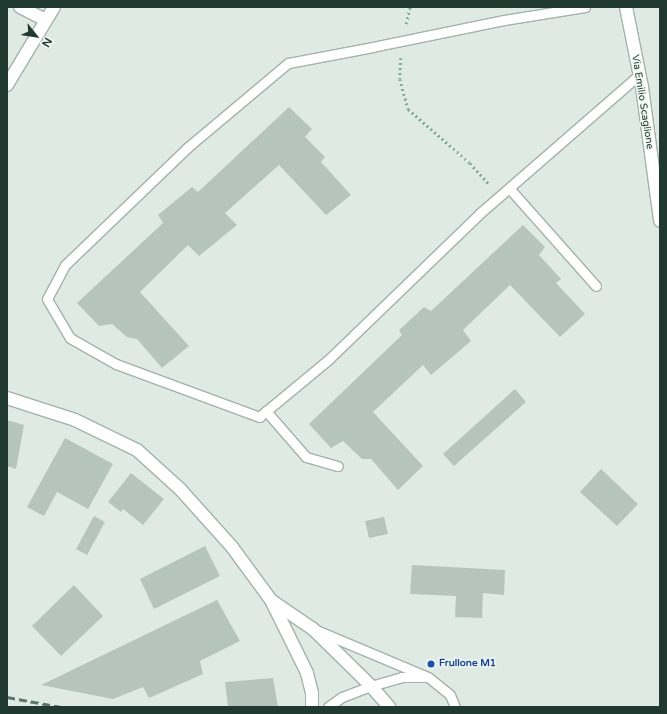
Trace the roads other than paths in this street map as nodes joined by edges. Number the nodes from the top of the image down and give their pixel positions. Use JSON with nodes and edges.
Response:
{"nodes":[{"id":1,"x":20,"y":7,"type":"edge"},
{"id":2,"x":54,"y":7,"type":"edge"},
{"id":3,"x":585,"y":7,"type":"edge"},
{"id":4,"x":626,"y":7,"type":"edge"},
{"id":5,"x":46,"y":20,"type":"junction"},
{"id":6,"x":639,"y":75,"type":"junction"},
{"id":7,"x":7,"y":85,"type":"edge"},
{"id":8,"x":509,"y":188,"type":"junction"},
{"id":9,"x":660,"y":221,"type":"edge"},
{"id":10,"x":596,"y":286,"type":"dead end"},
{"id":11,"x":7,"y":398,"type":"edge"},
{"id":12,"x":266,"y":411,"type":"junction"},
{"id":13,"x":338,"y":466,"type":"dead end"},
{"id":14,"x":271,"y":600,"type":"junction"},
{"id":15,"x":313,"y":629,"type":"junction"},
{"id":16,"x":428,"y":677,"type":"junction"},
{"id":17,"x":371,"y":686,"type":"junction"},
{"id":18,"x":312,"y":707,"type":"edge"},
{"id":19,"x":328,"y":707,"type":"edge"},
{"id":20,"x":389,"y":707,"type":"edge"},
{"id":21,"x":455,"y":707,"type":"edge"}],
"edges":[{"from":1,"to":5,"type":"main road"},
{"from":2,"to":5,"type":"main road"},
{"from":3,"to":12,"type":"lane"},
{"from":4,"to":6,"type":"main road","name":"Via Emilio Scaglione"},
{"from":5,"to":7,"type":"main road"},
{"from":6,"to":8,"type":"lane"},
{"from":6,"to":9,"type":"main road","name":"Via Emilio Scaglione"},
{"from":8,"to":10,"type":"lane"},
{"from":8,"to":12,"type":"lane"},
{"from":11,"to":14,"type":"main road"},
{"from":12,"to":13,"type":"lane"},
{"from":14,"to":15,"type":"main road"},
{"from":14,"to":18,"type":"main road"},
{"from":15,"to":16,"type":"lane"},
{"from":15,"to":17,"type":"main road"},
{"from":16,"to":17,"type":"lane"},
{"from":16,"to":21,"type":"lane"},
{"from":17,"to":19,"type":"lane"},
{"from":17,"to":20,"type":"main road"}]}
